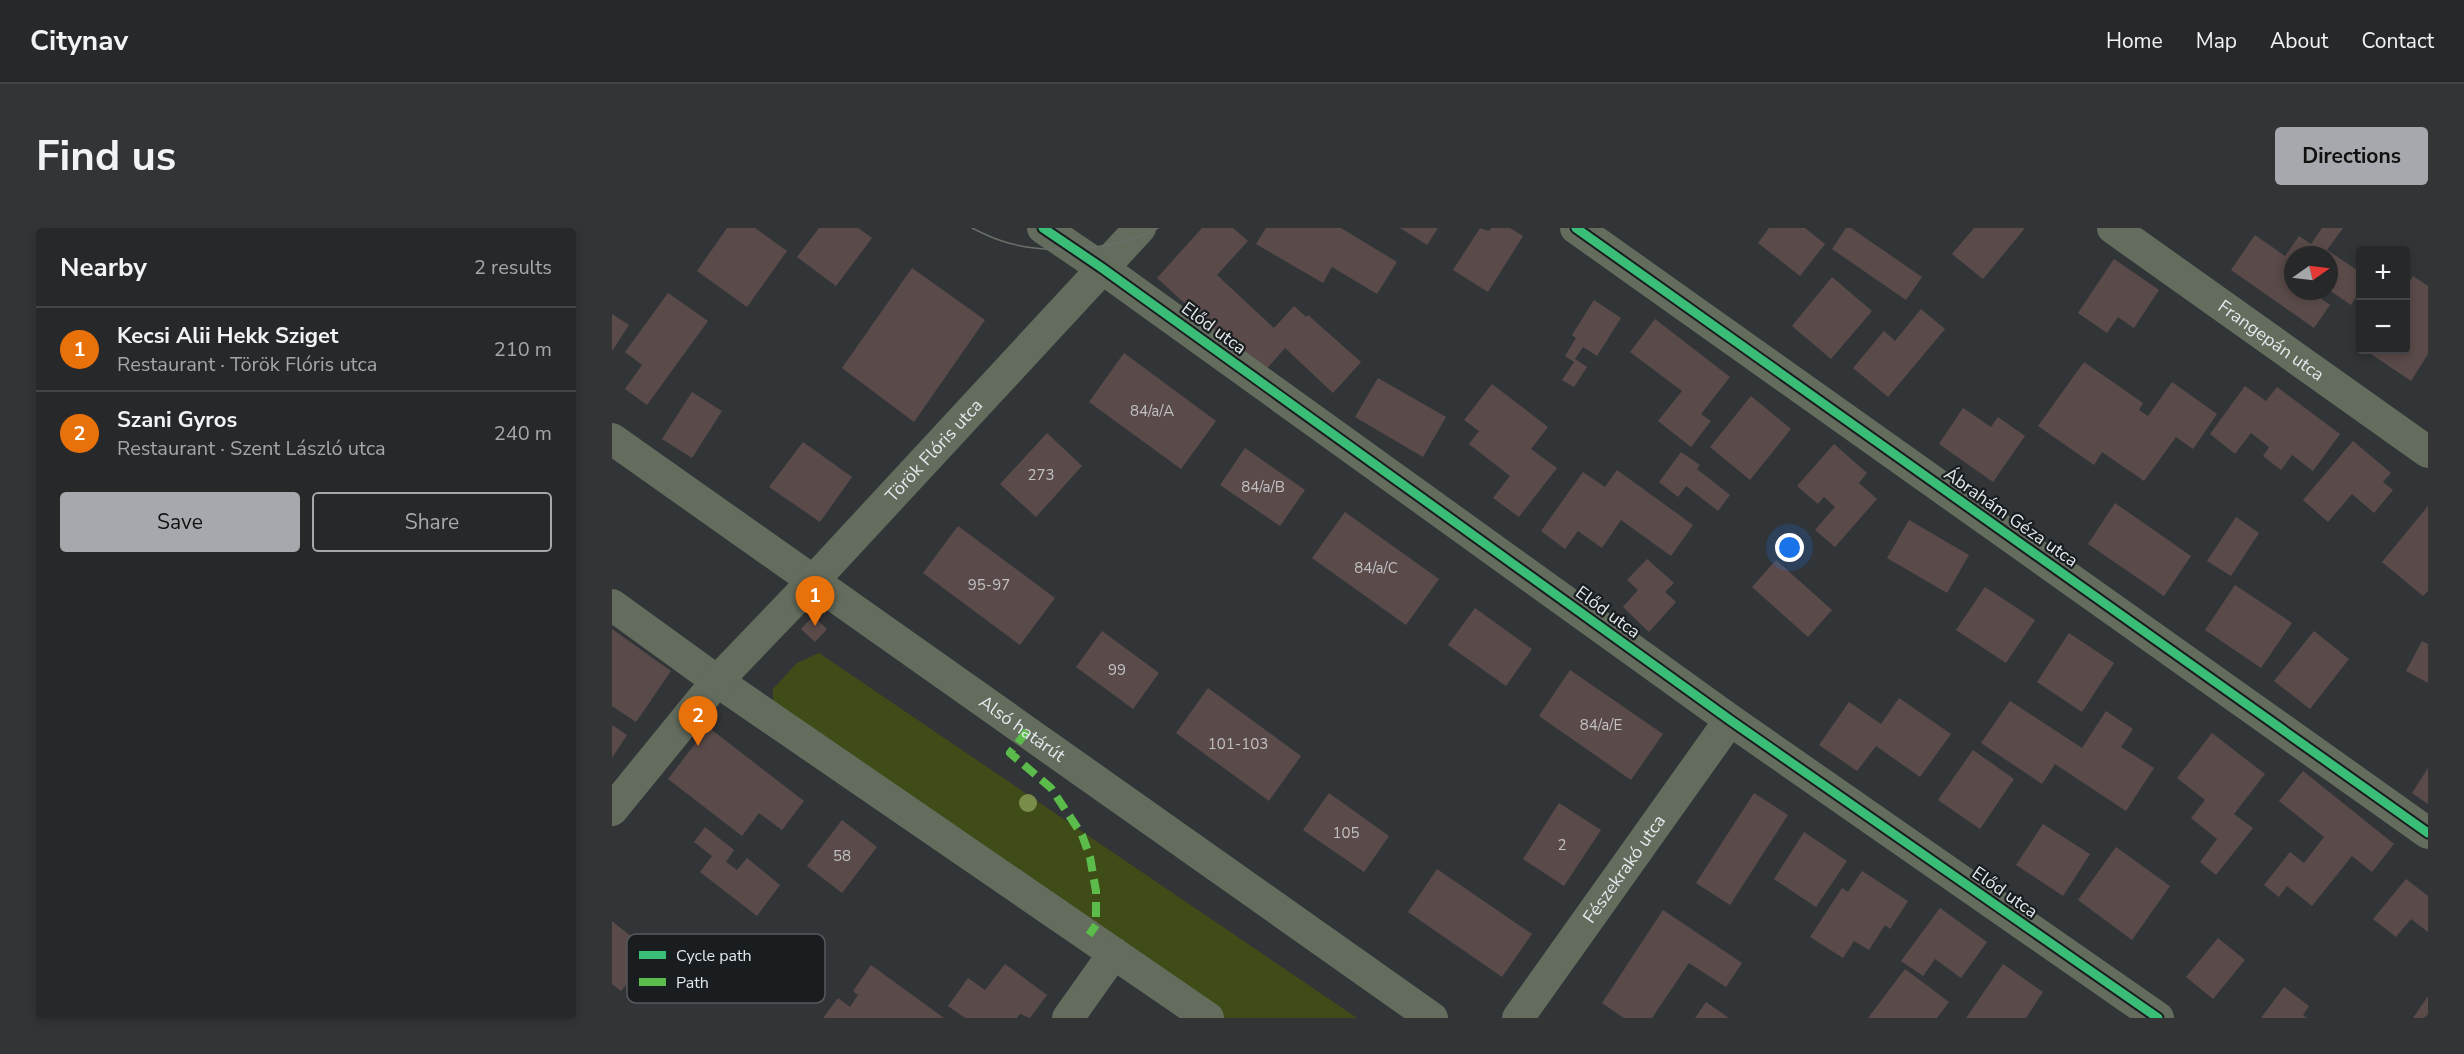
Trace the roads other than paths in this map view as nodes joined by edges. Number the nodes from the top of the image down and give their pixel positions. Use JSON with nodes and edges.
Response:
{"nodes":[{"id":1,"x":1043,"y":228,"type":"edge"},
{"id":2,"x":1140,"y":228,"type":"edge"},
{"id":3,"x":1576,"y":228,"type":"edge"},
{"id":4,"x":2113,"y":228,"type":"edge"},
{"id":5,"x":1102,"y":268,"type":"junction"},
{"id":6,"x":612,"y":439,"type":"edge"},
{"id":7,"x":2428,"y":452,"type":"edge"},
{"id":8,"x":813,"y":581,"type":"junction"},
{"id":9,"x":612,"y":605,"type":"edge"},
{"id":10,"x":722,"y":676,"type":"junction"},
{"id":11,"x":1730,"y":720,"type":"junction"},
{"id":12,"x":612,"y":810,"type":"edge"},
{"id":13,"x":2428,"y":833,"type":"edge"},
{"id":14,"x":1114,"y":952,"type":"junction"},
{"id":15,"x":1068,"y":1018,"type":"edge"},
{"id":16,"x":1208,"y":1018,"type":"edge"},
{"id":17,"x":1432,"y":1018,"type":"edge"},
{"id":18,"x":1518,"y":1018,"type":"edge"},
{"id":19,"x":2158,"y":1018,"type":"edge"}],
"edges":[{"from":1,"to":5,"type":"street","name":"Előd utca"},
{"from":2,"to":5,"type":"street","name":"Török Flóris utca"},
{"from":3,"to":13,"type":"street","name":"Ábrahám Géza utca"},
{"from":4,"to":7,"type":"street","name":"Frangepán utca"},
{"from":5,"to":8,"type":"street","name":"Török Flóris utca"},
{"from":5,"to":11,"type":"street","name":"Előd utca"},
{"from":6,"to":8,"type":"street","name":"Alsó határút"},
{"from":8,"to":10,"type":"street","name":"Török Flóris utca"},
{"from":8,"to":17,"type":"street","name":"Alsó határút"},
{"from":9,"to":10,"type":"street"},
{"from":10,"to":12,"type":"street","name":"Török Flóris utca"},
{"from":10,"to":14,"type":"street"},
{"from":11,"to":18,"type":"street","name":"Fészekrakó utca"},
{"from":11,"to":19,"type":"street","name":"Előd utca"},
{"from":14,"to":15,"type":"street"},
{"from":14,"to":16,"type":"street"}]}
